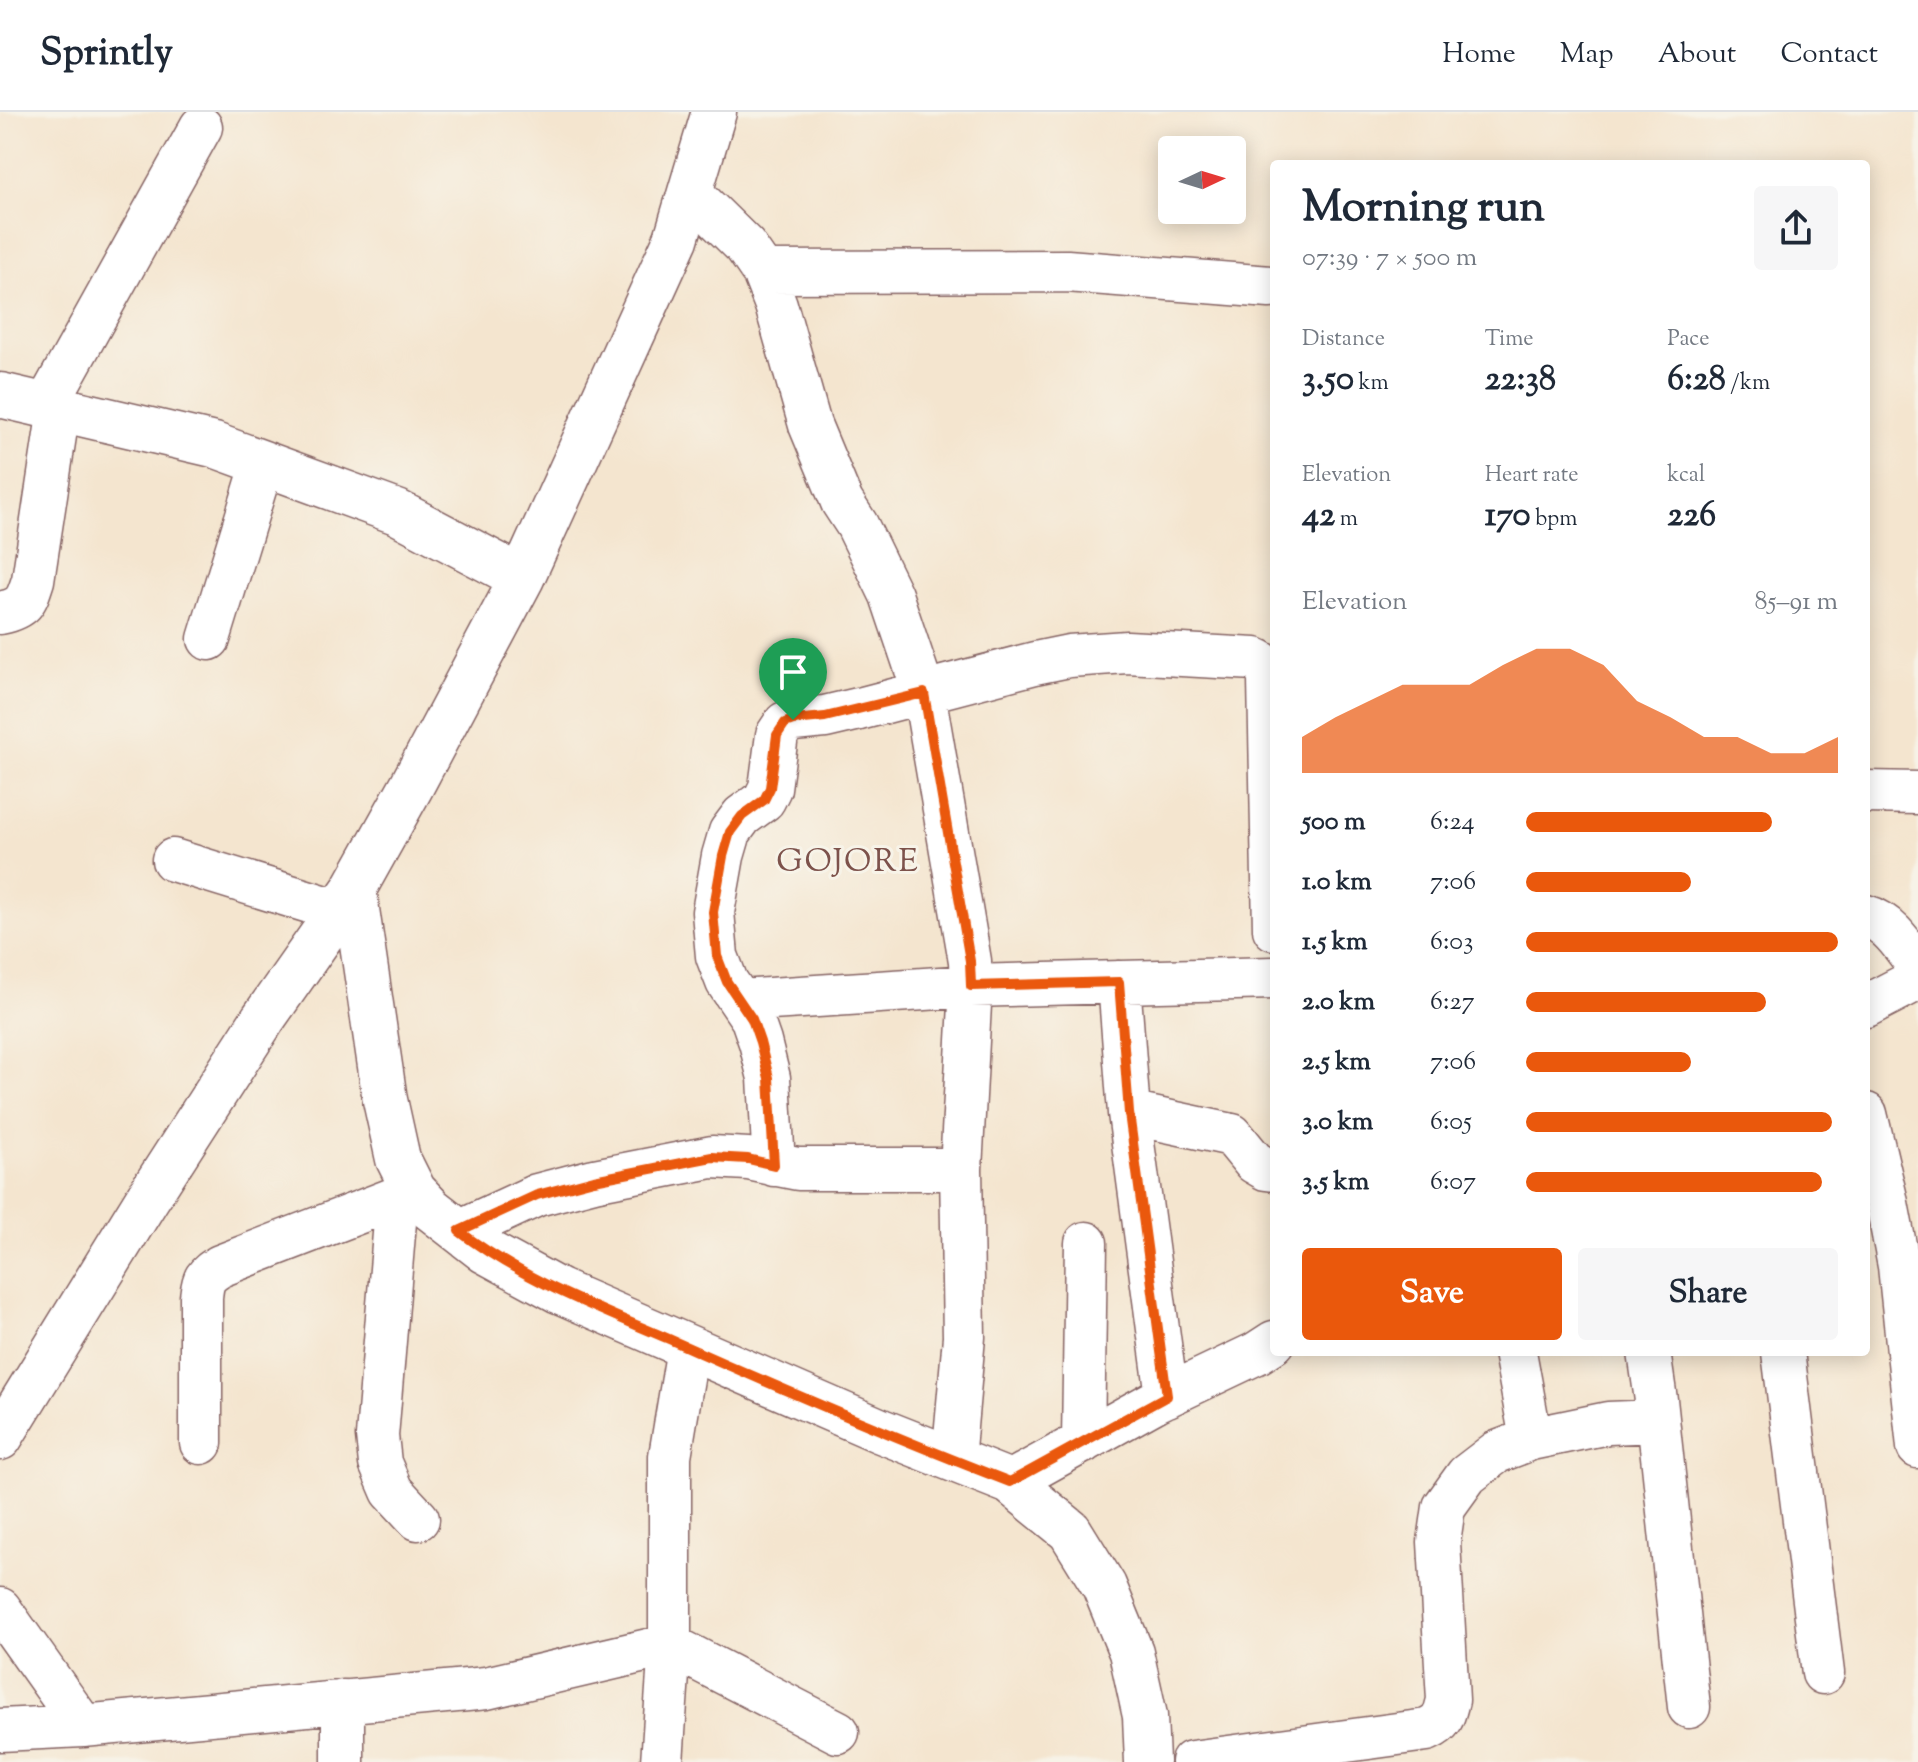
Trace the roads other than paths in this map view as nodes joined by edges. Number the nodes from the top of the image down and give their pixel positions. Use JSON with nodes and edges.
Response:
{"nodes":[{"id":1,"x":714,"y":112,"type":"edge"},
{"id":2,"x":201,"y":127,"type":"dead end"},
{"id":3,"x":690,"y":192,"type":"junction"},
{"id":4,"x":763,"y":272,"type":"junction"},
{"id":5,"x":1270,"y":287,"type":"dead end"},
{"id":6,"x":0,"y":395,"type":"edge"},
{"id":7,"x":53,"y":407,"type":"junction"},
{"id":8,"x":263,"y":463,"type":"junction"},
{"id":9,"x":522,"y":578,"type":"junction"},
{"id":10,"x":0,"y":613,"type":"edge"},
{"id":11,"x":209,"y":639,"type":"dead end"},
{"id":12,"x":924,"y":693,"type":"junction"},
{"id":13,"x":1270,"y":694,"type":"edge"},
{"id":14,"x":1870,"y":792,"type":"edge"},
{"id":15,"x":1918,"y":793,"type":"edge"},
{"id":16,"x":173,"y":860,"type":"dead end"},
{"id":17,"x":346,"y":900,"type":"junction"},
{"id":18,"x":1870,"y":917,"type":"edge"},
{"id":19,"x":1918,"y":966,"type":"edge"},
{"id":20,"x":1270,"y":978,"type":"edge"},
{"id":21,"x":1918,"y":979,"type":"edge"},
{"id":22,"x":1119,"y":982,"type":"junction"},
{"id":23,"x":971,"y":986,"type":"junction"},
{"id":24,"x":740,"y":1001,"type":"junction"},
{"id":25,"x":1870,"y":1004,"type":"edge"},
{"id":26,"x":1129,"y":1113,"type":"junction"},
{"id":27,"x":1870,"y":1131,"type":"edge"},
{"id":28,"x":774,"y":1165,"type":"junction"},
{"id":29,"x":961,"y":1169,"type":"junction"},
{"id":30,"x":1270,"y":1170,"type":"edge"},
{"id":31,"x":406,"y":1194,"type":"junction"},
{"id":32,"x":459,"y":1231,"type":"junction"},
{"id":33,"x":1086,"y":1243,"type":"dead end"},
{"id":34,"x":1270,"y":1345,"type":"edge"},
{"id":35,"x":688,"y":1348,"type":"junction"},
{"id":36,"x":1516,"y":1356,"type":"edge"},
{"id":37,"x":1650,"y":1356,"type":"edge"},
{"id":38,"x":1783,"y":1356,"type":"edge"},
{"id":39,"x":1167,"y":1396,"type":"junction"},
{"id":40,"x":1658,"y":1421,"type":"junction"},
{"id":41,"x":0,"y":1438,"type":"edge"},
{"id":42,"x":1531,"y":1439,"type":"junction"},
{"id":43,"x":1083,"y":1442,"type":"junction"},
{"id":44,"x":201,"y":1443,"type":"dead end"},
{"id":45,"x":1918,"y":1447,"type":"edge"},
{"id":46,"x":953,"y":1460,"type":"junction"},
{"id":47,"x":1010,"y":1482,"type":"junction"},
{"id":48,"x":418,"y":1519,"type":"dead end"},
{"id":49,"x":0,"y":1609,"type":"edge"},
{"id":50,"x":670,"y":1645,"type":"junction"},
{"id":51,"x":1823,"y":1673,"type":"dead end"},
{"id":52,"x":343,"y":1701,"type":"junction"},
{"id":53,"x":1689,"y":1707,"type":"dead end"},
{"id":54,"x":83,"y":1726,"type":"junction"},
{"id":55,"x":0,"y":1730,"type":"edge"},
{"id":56,"x":838,"y":1732,"type":"dead end"},
{"id":57,"x":343,"y":1762,"type":"edge"},
{"id":58,"x":662,"y":1762,"type":"edge"},
{"id":59,"x":1147,"y":1762,"type":"edge"},
{"id":60,"x":1192,"y":1762,"type":"edge"}],
"edges":[{"from":1,"to":3,"type":"main road"},
{"from":2,"to":7,"type":"street"},
{"from":3,"to":4,"type":"street"},
{"from":3,"to":9,"type":"main road"},
{"from":4,"to":5,"type":"street"},
{"from":4,"to":12,"type":"street"},
{"from":6,"to":7,"type":"main road"},
{"from":7,"to":8,"type":"main road"},
{"from":7,"to":10,"type":"street"},
{"from":8,"to":9,"type":"main road"},
{"from":8,"to":11,"type":"street"},
{"from":9,"to":17,"type":"main road"},
{"from":12,"to":13,"type":"street"},
{"from":12,"to":23,"type":"street"},
{"from":12,"to":24,"type":"street"},
{"from":14,"to":15,"type":"street"},
{"from":16,"to":17,"type":"street"},
{"from":17,"to":31,"type":"main road"},
{"from":17,"to":41,"type":"main road"},
{"from":18,"to":19,"type":"street"},
{"from":20,"to":22,"type":"street"},
{"from":21,"to":25,"type":"street"},
{"from":22,"to":23,"type":"street"},
{"from":22,"to":26,"type":"street"},
{"from":23,"to":24,"type":"street"},
{"from":23,"to":29,"type":"street"},
{"from":24,"to":28,"type":"street"},
{"from":26,"to":30,"type":"street"},
{"from":26,"to":39,"type":"street"},
{"from":27,"to":45,"type":"street"},
{"from":28,"to":29,"type":"street"},
{"from":28,"to":32,"type":"street"},
{"from":29,"to":46,"type":"street"},
{"from":31,"to":32,"type":"main road"},
{"from":31,"to":44,"type":"street"},
{"from":31,"to":48,"type":"street"},
{"from":32,"to":35,"type":"main road"},
{"from":33,"to":43,"type":"street"},
{"from":34,"to":39,"type":"street"},
{"from":35,"to":46,"type":"main road"},
{"from":35,"to":50,"type":"street"},
{"from":36,"to":42,"type":"street"},
{"from":37,"to":40,"type":"street"},
{"from":38,"to":51,"type":"street"},
{"from":39,"to":43,"type":"street"},
{"from":40,"to":42,"type":"street"},
{"from":40,"to":53,"type":"street"},
{"from":42,"to":60,"type":"street"},
{"from":43,"to":47,"type":"street"},
{"from":46,"to":47,"type":"main road"},
{"from":47,"to":59,"type":"main road"},
{"from":49,"to":54,"type":"street"},
{"from":50,"to":52,"type":"street"},
{"from":50,"to":56,"type":"street"},
{"from":50,"to":58,"type":"street"},
{"from":52,"to":54,"type":"street"},
{"from":52,"to":57,"type":"street"},
{"from":54,"to":55,"type":"street"}]}
